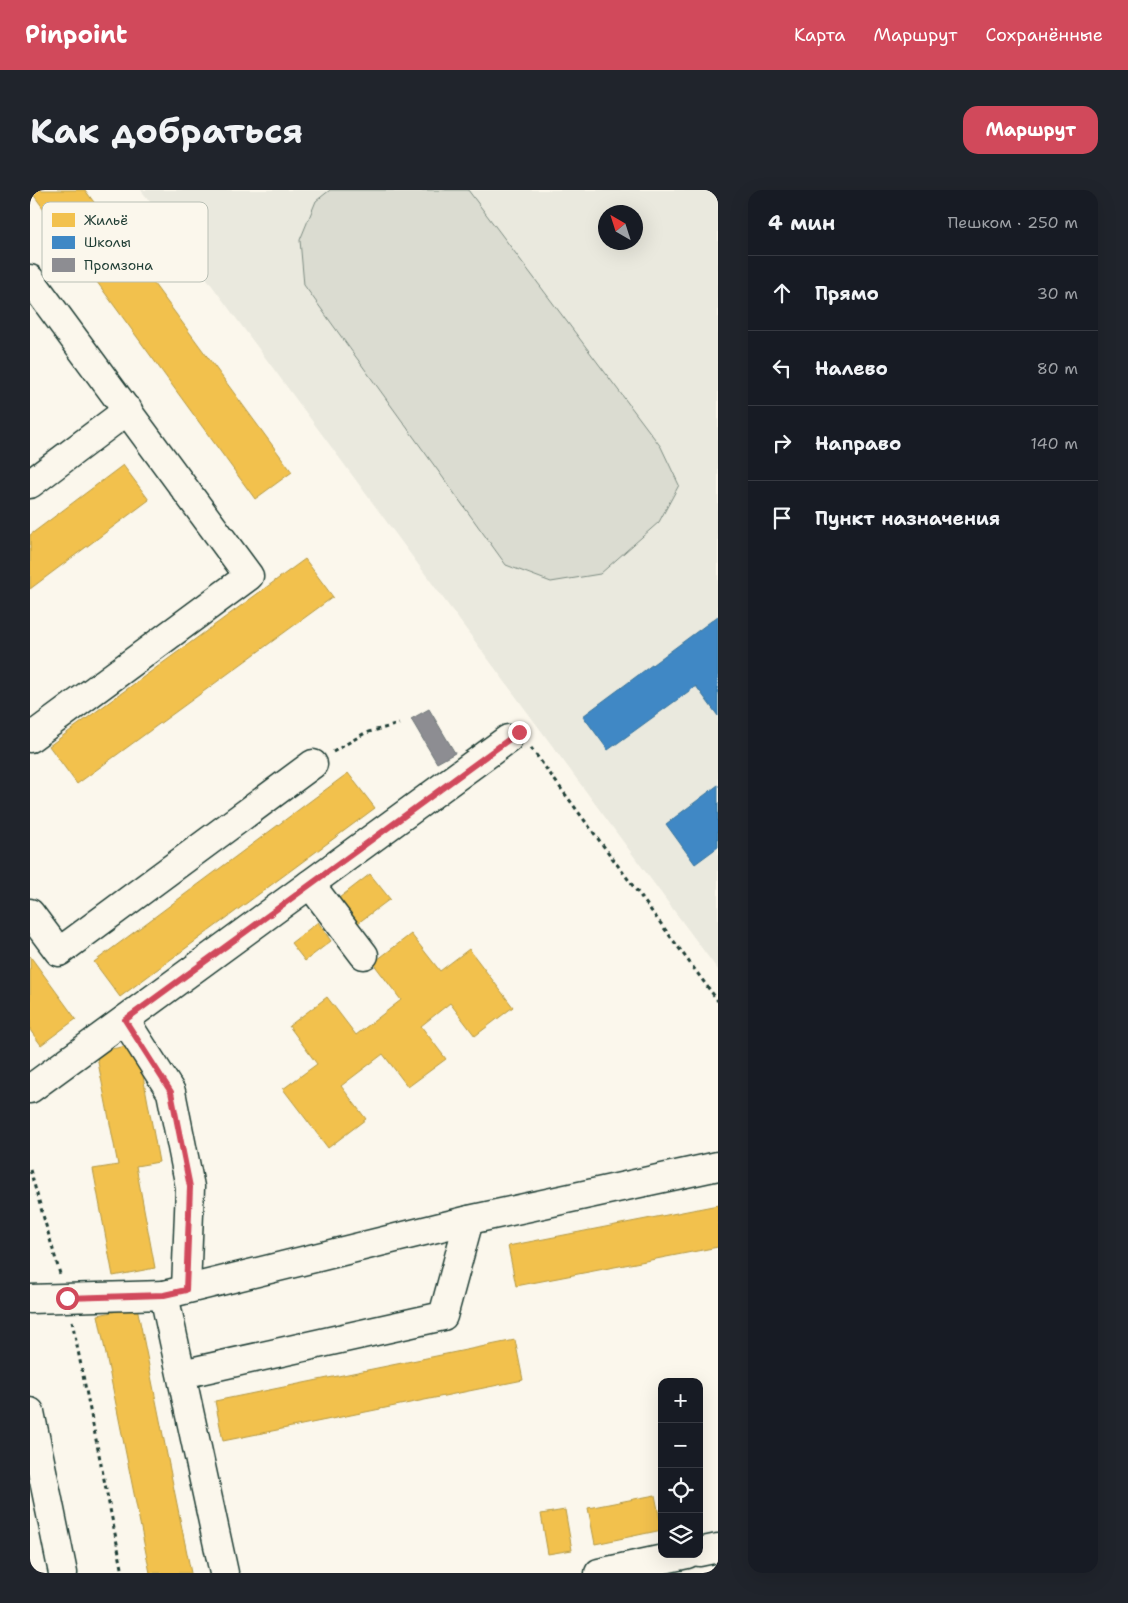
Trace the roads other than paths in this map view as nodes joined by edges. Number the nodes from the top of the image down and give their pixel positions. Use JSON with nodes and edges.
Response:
{"nodes":[{"id":1,"x":30,"y":279,"type":"edge"},
{"id":2,"x":128,"y":410,"type":"junction"},
{"id":3,"x":30,"y":484,"type":"edge"},
{"id":4,"x":30,"y":738,"type":"edge"},
{"id":5,"x":508,"y":739,"type":"road end"},
{"id":6,"x":313,"y":764,"type":"road end"},
{"id":7,"x":310,"y":884,"type":"junction"},
{"id":8,"x":30,"y":913,"type":"edge"},
{"id":9,"x":364,"y":955,"type":"dead end"},
{"id":10,"x":125,"y":1020,"type":"junction"},
{"id":11,"x":30,"y":1089,"type":"edge"},
{"id":12,"x":718,"y":1166,"type":"edge"},
{"id":13,"x":469,"y":1220,"type":"junction"},
{"id":14,"x":175,"y":1292,"type":"junction"},
{"id":15,"x":30,"y":1299,"type":"edge"},
{"id":16,"x":182,"y":1374,"type":"junction"},
{"id":17,"x":30,"y":1412,"type":"edge"},
{"id":18,"x":718,"y":1548,"type":"edge"},
{"id":19,"x":703,"y":1551,"type":"edge"},
{"id":20,"x":668,"y":1558,"type":"edge"},
{"id":21,"x":63,"y":1573,"type":"edge"},
{"id":22,"x":224,"y":1573,"type":"edge"},
{"id":23,"x":599,"y":1573,"type":"edge"}],
"edges":[{"from":1,"to":2,"type":"street"},
{"from":2,"to":3,"type":"street"},
{"from":2,"to":4,"type":"street"},
{"from":5,"to":7,"type":"street"},
{"from":6,"to":8,"type":"street"},
{"from":7,"to":9,"type":"street"},
{"from":7,"to":10,"type":"street"},
{"from":10,"to":11,"type":"street"},
{"from":10,"to":14,"type":"street"},
{"from":12,"to":13,"type":"street"},
{"from":13,"to":14,"type":"street"},
{"from":13,"to":16,"type":"street"},
{"from":14,"to":15,"type":"street"},
{"from":14,"to":16,"type":"street"},
{"from":16,"to":22,"type":"street"},
{"from":17,"to":21,"type":"street"},
{"from":18,"to":19,"type":"street"},
{"from":20,"to":23,"type":"street"}]}
